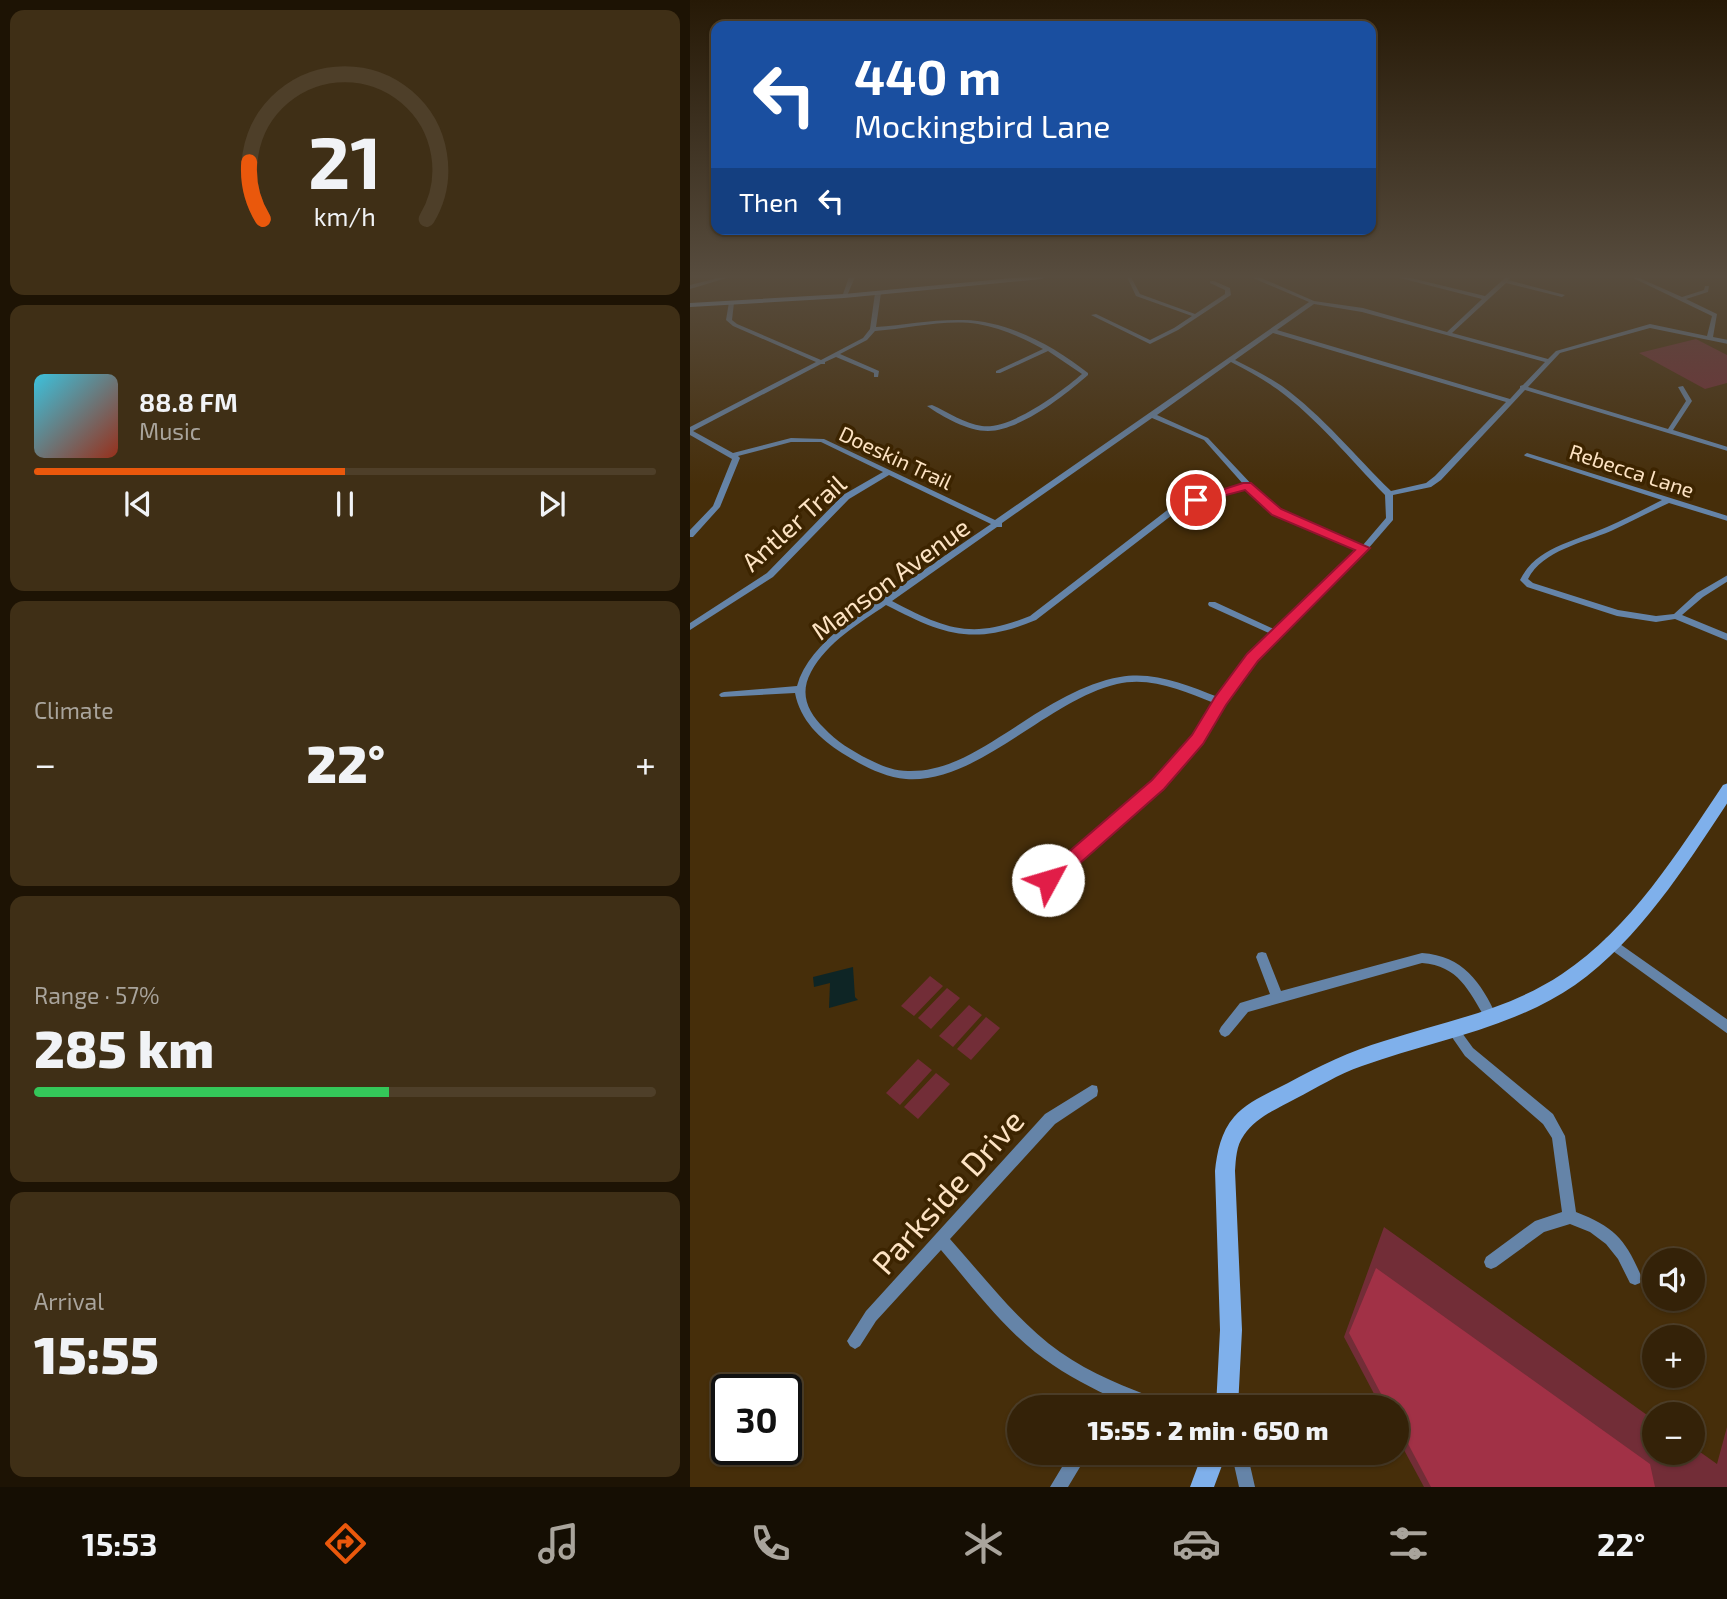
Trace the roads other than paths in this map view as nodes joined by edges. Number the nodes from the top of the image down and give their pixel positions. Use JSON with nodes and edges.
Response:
{"nodes":[{"id":1,"x":785,"y":346,"type":"edge"},
{"id":2,"x":853,"y":346,"type":"edge"},
{"id":3,"x":1039,"y":346,"type":"edge"},
{"id":4,"x":1251,"y":346,"type":"edge"},
{"id":5,"x":1325,"y":346,"type":"edge"},
{"id":6,"x":1493,"y":346,"type":"edge"},
{"id":7,"x":1573,"y":346,"type":"edge"},
{"id":8,"x":1046,"y":349,"type":"junction"},
{"id":9,"x":838,"y":355,"type":"junction"},
{"id":10,"x":1231,"y":360,"type":"junction"},
{"id":11,"x":1547,"y":361,"type":"junction"},
{"id":12,"x":823,"y":363,"type":"junction"},
{"id":13,"x":997,"y":372,"type":"dead end"},
{"id":14,"x":877,"y":376,"type":"dead end"},
{"id":15,"x":1522,"y":387,"type":"junction"},
{"id":16,"x":1681,"y":387,"type":"dead end"},
{"id":17,"x":1508,"y":401,"type":"junction"},
{"id":18,"x":930,"y":407,"type":"dead end"},
{"id":19,"x":1152,"y":415,"type":"junction"},
{"id":20,"x":690,"y":431,"type":"edge"},
{"id":21,"x":1669,"y":432,"type":"junction"},
{"id":22,"x":1728,"y":449,"type":"edge"},
{"id":23,"x":735,"y":455,"type":"junction"},
{"id":24,"x":1526,"y":455,"type":"dead end"},
{"id":25,"x":888,"y":472,"type":"junction"},
{"id":26,"x":1247,"y":486,"type":"junction"},
{"id":27,"x":1389,"y":494,"type":"junction"},
{"id":28,"x":1666,"y":501,"type":"junction"},
{"id":29,"x":1728,"y":519,"type":"edge"},
{"id":30,"x":999,"y":524,"type":"junction"},
{"id":31,"x":690,"y":535,"type":"edge"},
{"id":32,"x":1364,"y":548,"type":"junction"},
{"id":33,"x":1728,"y":578,"type":"edge"},
{"id":34,"x":886,"y":601,"type":"junction"},
{"id":35,"x":1212,"y":604,"type":"dead end"},
{"id":36,"x":1676,"y":616,"type":"junction"},
{"id":37,"x":690,"y":627,"type":"edge"},
{"id":38,"x":1276,"y":634,"type":"junction"},
{"id":39,"x":1728,"y":638,"type":"edge"},
{"id":40,"x":799,"y":689,"type":"junction"},
{"id":41,"x":724,"y":695,"type":"dead end"},
{"id":42,"x":1220,"y":701,"type":"junction"},
{"id":43,"x":1728,"y":789,"type":"edge"},
{"id":44,"x":1048,"y":880,"type":"dead end"},
{"id":45,"x":1610,"y":942,"type":"junction"},
{"id":46,"x":1262,"y":957,"type":"dead end"},
{"id":47,"x":1277,"y":998,"type":"junction"},
{"id":48,"x":1491,"y":1017,"type":"junction"},
{"id":49,"x":1728,"y":1028,"type":"edge"},
{"id":50,"x":1453,"y":1030,"type":"junction"},
{"id":51,"x":1225,"y":1031,"type":"dead end"},
{"id":52,"x":1092,"y":1091,"type":"dead end"},
{"id":53,"x":1570,"y":1217,"type":"junction"},
{"id":54,"x":941,"y":1239,"type":"junction"},
{"id":55,"x":1491,"y":1262,"type":"dead end"},
{"id":56,"x":1635,"y":1278,"type":"dead end"},
{"id":57,"x":855,"y":1341,"type":"dead end"},
{"id":58,"x":1108,"y":1395,"type":"edge"},
{"id":59,"x":1228,"y":1395,"type":"edge"},
{"id":60,"x":1072,"y":1465,"type":"edge"},
{"id":61,"x":1210,"y":1465,"type":"edge"},
{"id":62,"x":1242,"y":1465,"type":"edge"},
{"id":63,"x":1058,"y":1487,"type":"edge"},
{"id":64,"x":1202,"y":1487,"type":"edge"},
{"id":65,"x":1247,"y":1487,"type":"edge"}],
"edges":[{"from":1,"to":12,"type":"street"},
{"from":2,"to":9,"type":"street"},
{"from":3,"to":8,"type":"street"},
{"from":4,"to":10,"type":"street","name":"Manson Avenue"},
{"from":5,"to":17,"type":"street"},
{"from":6,"to":11,"type":"street"},
{"from":7,"to":11,"type":"street"},
{"from":8,"to":13,"type":"street"},
{"from":8,"to":18,"type":"street"},
{"from":9,"to":12,"type":"street"},
{"from":9,"to":14,"type":"street"},
{"from":10,"to":19,"type":"street","name":"Manson Avenue"},
{"from":10,"to":27,"type":"street"},
{"from":11,"to":15,"type":"street"},
{"from":12,"to":20,"type":"street"},
{"from":15,"to":17,"type":"street"},
{"from":15,"to":21,"type":"street"},
{"from":16,"to":21,"type":"street"},
{"from":17,"to":27,"type":"street"},
{"from":19,"to":26,"type":"street"},
{"from":19,"to":30,"type":"street","name":"Manson Avenue"},
{"from":20,"to":23,"type":"street"},
{"from":21,"to":22,"type":"street"},
{"from":23,"to":25,"type":"street","name":"Doeskin Trail"},
{"from":23,"to":31,"type":"street"},
{"from":24,"to":28,"type":"street","name":"Rebecca Lane"},
{"from":25,"to":30,"type":"street","name":"Doeskin Trail"},
{"from":25,"to":37,"type":"street","name":"Antler Trail"},
{"from":26,"to":32,"type":"street"},
{"from":26,"to":34,"type":"street"},
{"from":27,"to":32,"type":"street"},
{"from":28,"to":29,"type":"street","name":"Rebecca Lane"},
{"from":28,"to":36,"type":"street"},
{"from":30,"to":34,"type":"street","name":"Manson Avenue"},
{"from":32,"to":38,"type":"street"},
{"from":33,"to":36,"type":"street"},
{"from":34,"to":40,"type":"street","name":"Manson Avenue"},
{"from":35,"to":38,"type":"street"},
{"from":36,"to":39,"type":"street"},
{"from":38,"to":42,"type":"street"},
{"from":40,"to":41,"type":"street"},
{"from":40,"to":42,"type":"street"},
{"from":42,"to":44,"type":"street"},
{"from":43,"to":45,"type":"street"},
{"from":45,"to":48,"type":"street"},
{"from":45,"to":49,"type":"street"},
{"from":46,"to":47,"type":"street"},
{"from":47,"to":48,"type":"street"},
{"from":47,"to":51,"type":"street"},
{"from":48,"to":50,"type":"street"},
{"from":50,"to":53,"type":"street"},
{"from":50,"to":59,"type":"street"},
{"from":52,"to":54,"type":"street","name":"Parkside Drive"},
{"from":53,"to":55,"type":"street"},
{"from":53,"to":56,"type":"street"},
{"from":54,"to":57,"type":"street","name":"Parkside Drive"},
{"from":54,"to":58,"type":"street"},
{"from":60,"to":63,"type":"street"},
{"from":61,"to":64,"type":"street"},
{"from":62,"to":65,"type":"street"}]}
